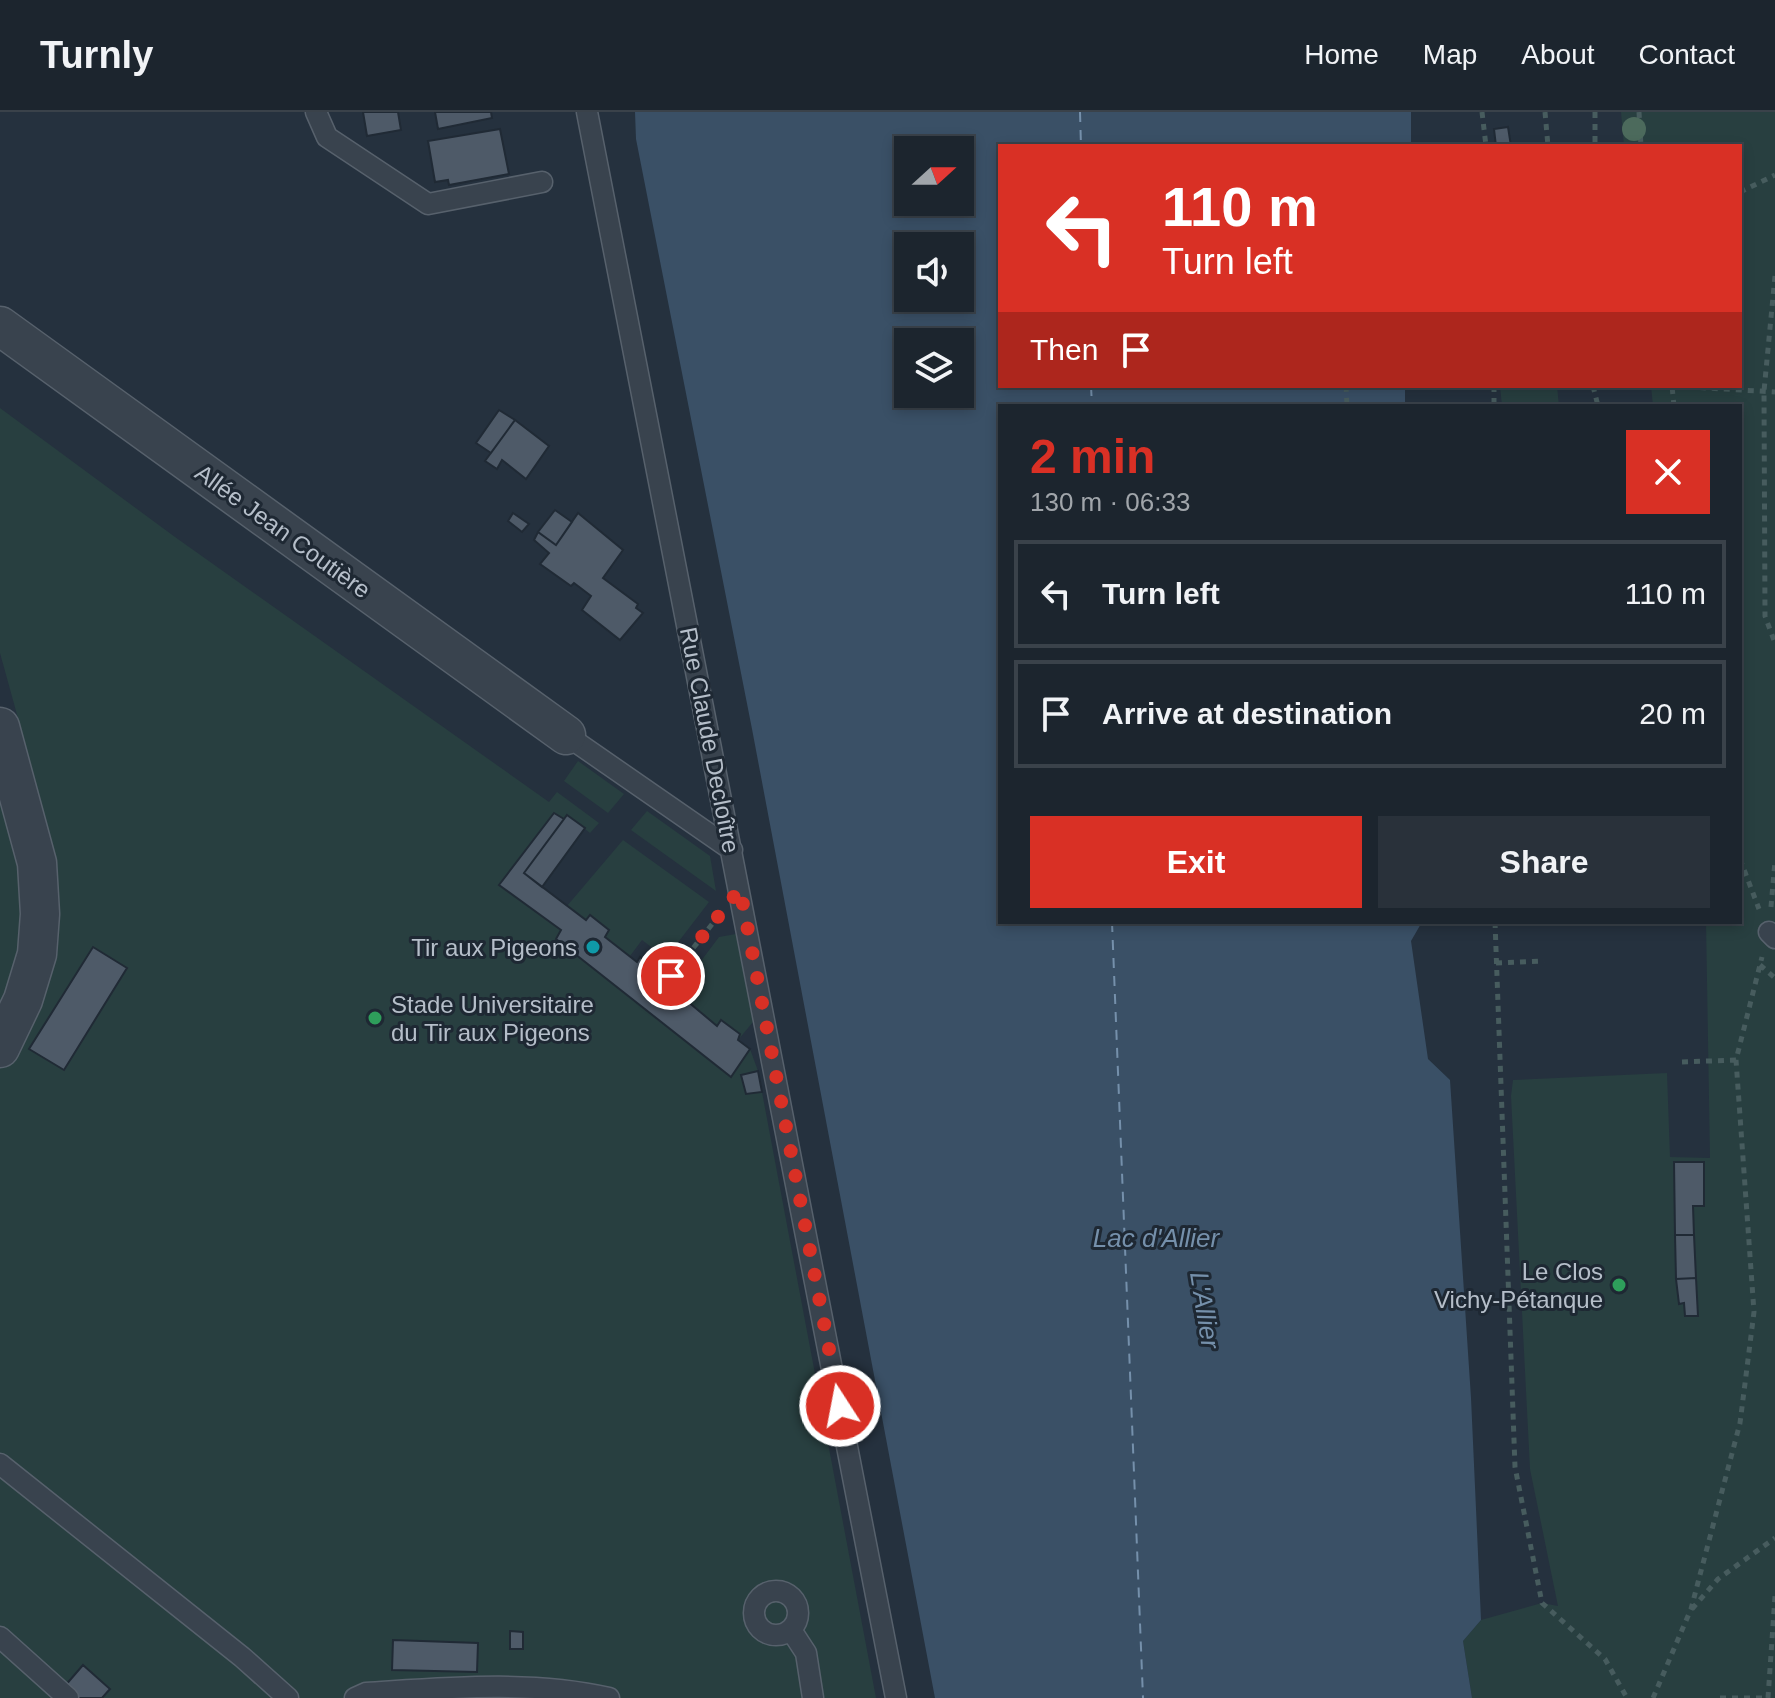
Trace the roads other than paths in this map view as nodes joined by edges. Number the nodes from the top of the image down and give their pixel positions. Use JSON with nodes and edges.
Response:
{"nodes":[{"id":1,"x":316,"y":112,"type":"edge"},
{"id":2,"x":587,"y":112,"type":"edge"},
{"id":3,"x":542,"y":182,"type":"dead end"},
{"id":4,"x":0,"y":326,"type":"edge"},
{"id":5,"x":0,"y":727,"type":"edge"},
{"id":6,"x":566,"y":735,"type":"joint"},
{"id":7,"x":732,"y":850,"type":"junction"},
{"id":8,"x":0,"y":1048,"type":"edge"},
{"id":9,"x":0,"y":1464,"type":"edge"},
{"id":10,"x":791,"y":1630,"type":"dead end"},
{"id":11,"x":0,"y":1637,"type":"edge"},
{"id":12,"x":68,"y":1698,"type":"edge"},
{"id":13,"x":288,"y":1698,"type":"edge"},
{"id":14,"x":355,"y":1698,"type":"edge"},
{"id":15,"x":609,"y":1698,"type":"edge"},
{"id":16,"x":813,"y":1698,"type":"edge"},
{"id":17,"x":896,"y":1698,"type":"edge"}],
"edges":[{"from":1,"to":3,"type":"lane"},
{"from":2,"to":7,"type":"lane","name":"Rue Claude Decloître"},
{"from":4,"to":6,"type":"street","name":"Allée Jean Coutière"},
{"from":5,"to":8,"type":"street"},
{"from":6,"to":7,"type":"lane"},
{"from":7,"to":17,"type":"lane","name":"Rue Claude Decloître"},
{"from":9,"to":13,"type":"lane"},
{"from":10,"to":16,"type":"lane"},
{"from":11,"to":12,"type":"lane"},
{"from":14,"to":15,"type":"lane"}]}
